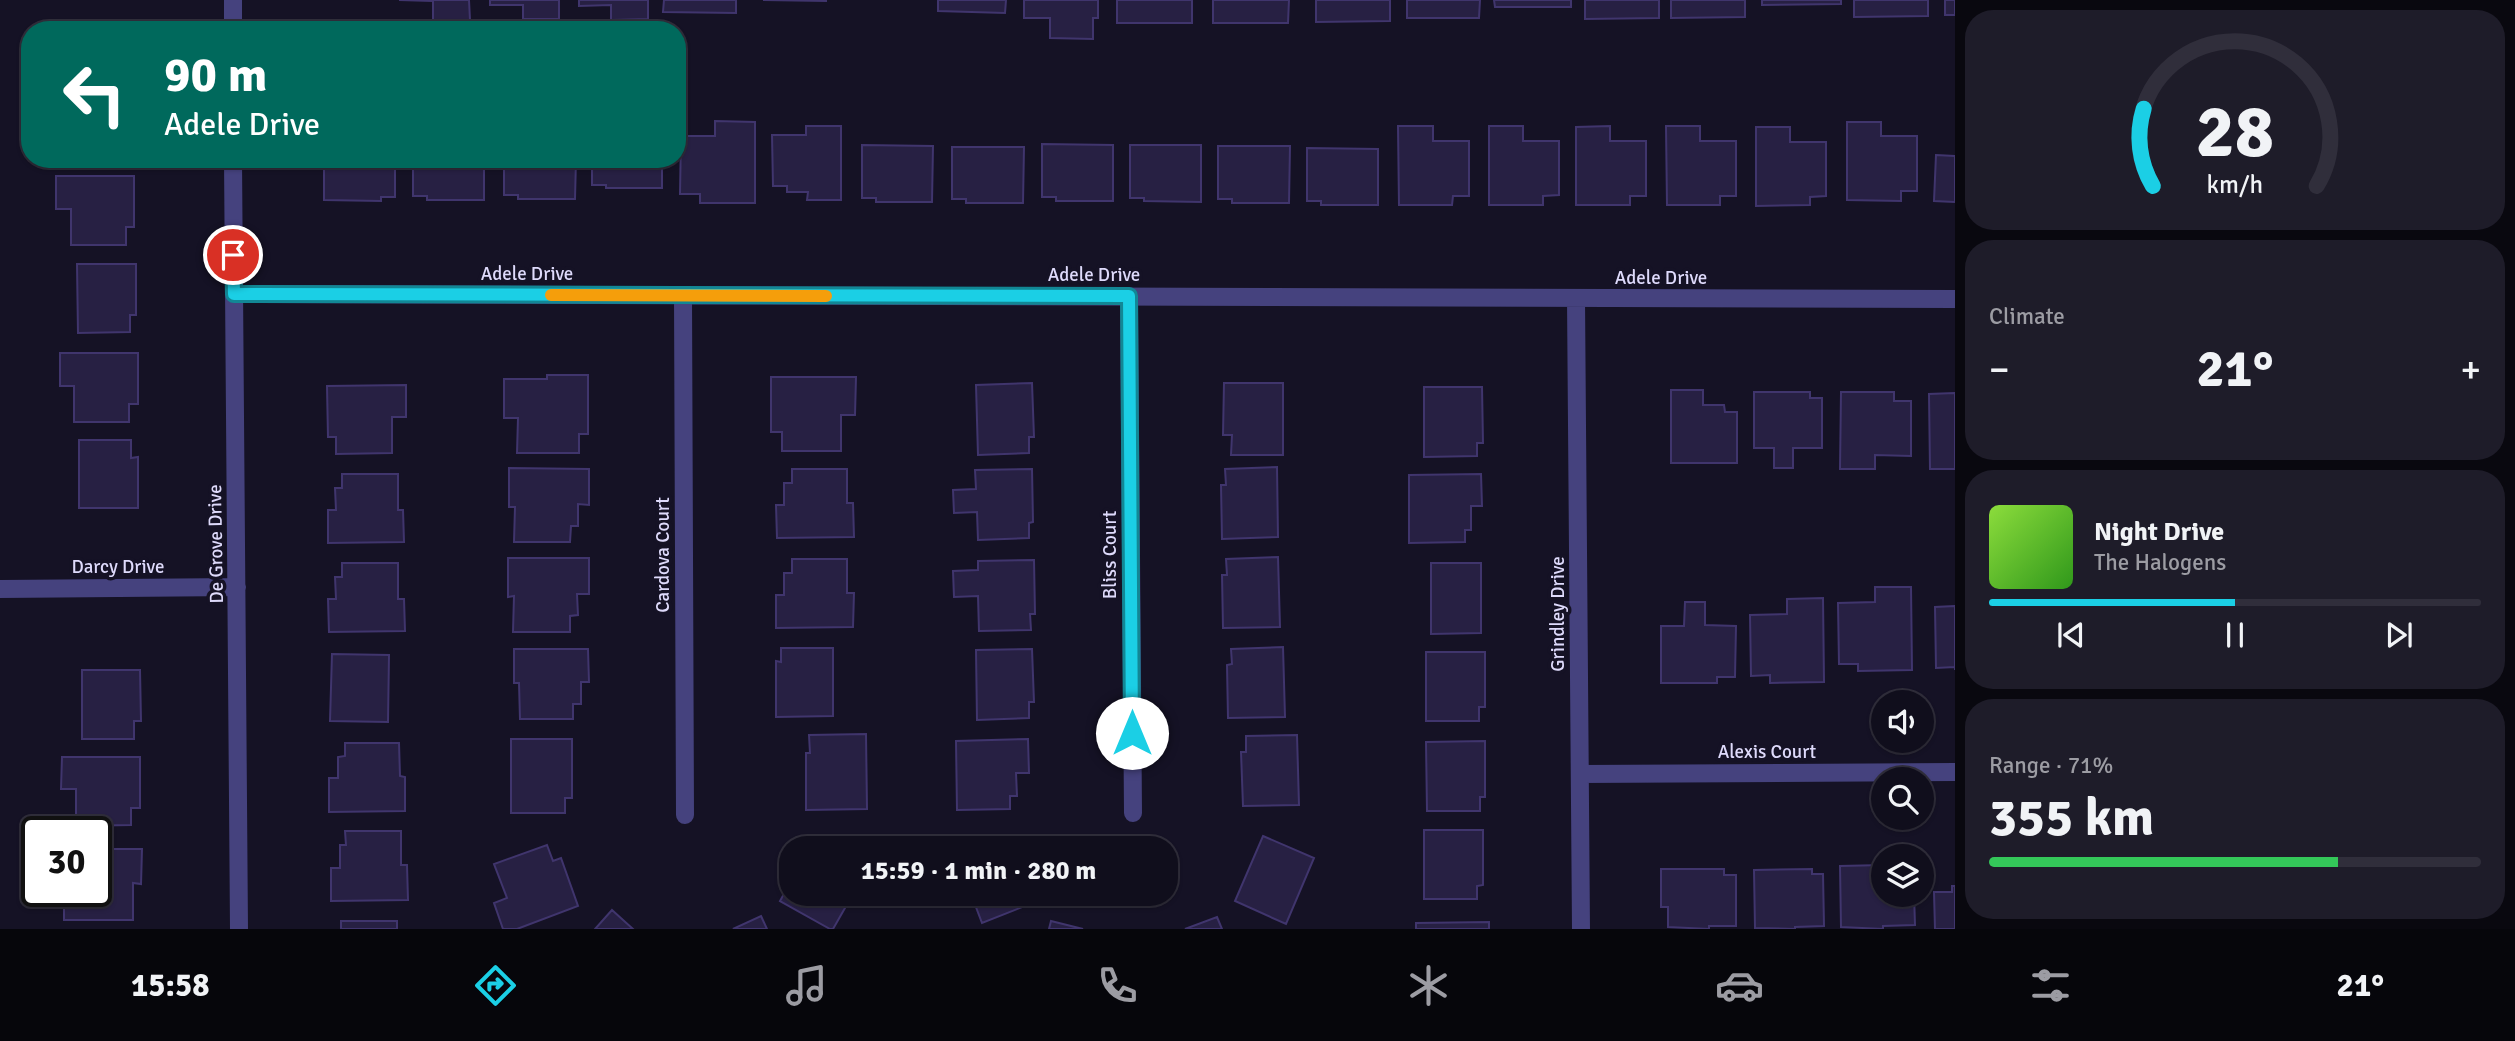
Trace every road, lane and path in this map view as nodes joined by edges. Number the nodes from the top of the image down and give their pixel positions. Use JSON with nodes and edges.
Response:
{"nodes":[{"id":1,"x":233,"y":0,"type":"edge"},
{"id":2,"x":233,"y":21,"type":"edge"},
{"id":3,"x":233,"y":168,"type":"edge"},
{"id":4,"x":234,"y":294,"type":"junction"},
{"id":5,"x":683,"y":296,"type":"junction"},
{"id":6,"x":1129,"y":296,"type":"junction"},
{"id":7,"x":1576,"y":299,"type":"junction"},
{"id":8,"x":1955,"y":299,"type":"edge"},
{"id":9,"x":237,"y":587,"type":"junction"},
{"id":10,"x":0,"y":589,"type":"edge"},
{"id":11,"x":1955,"y":772,"type":"edge"},
{"id":12,"x":1580,"y":774,"type":"junction"},
{"id":13,"x":1133,"y":813,"type":"dead end"},
{"id":14,"x":685,"y":815,"type":"dead end"},
{"id":15,"x":239,"y":929,"type":"edge"},
{"id":16,"x":1581,"y":929,"type":"edge"}],
"edges":[{"from":1,"to":2,"type":"street"},
{"from":3,"to":4,"type":"street","name":"De Grove Drive"},
{"from":4,"to":5,"type":"street","name":"Adele Drive"},
{"from":4,"to":9,"type":"street","name":"De Grove Drive"},
{"from":5,"to":6,"type":"street","name":"Adele Drive"},
{"from":5,"to":14,"type":"street","name":"Cardova Court"},
{"from":6,"to":7,"type":"street","name":"Adele Drive"},
{"from":6,"to":13,"type":"street","name":"Bliss Court"},
{"from":7,"to":8,"type":"street","name":"Adele Drive"},
{"from":7,"to":12,"type":"street","name":"Grindley Drive"},
{"from":9,"to":10,"type":"street","name":"Darcy Drive"},
{"from":9,"to":15,"type":"street","name":"De Grove Drive"},
{"from":11,"to":12,"type":"street","name":"Alexis Court"},
{"from":12,"to":16,"type":"street","name":"Grindley Drive"}]}
